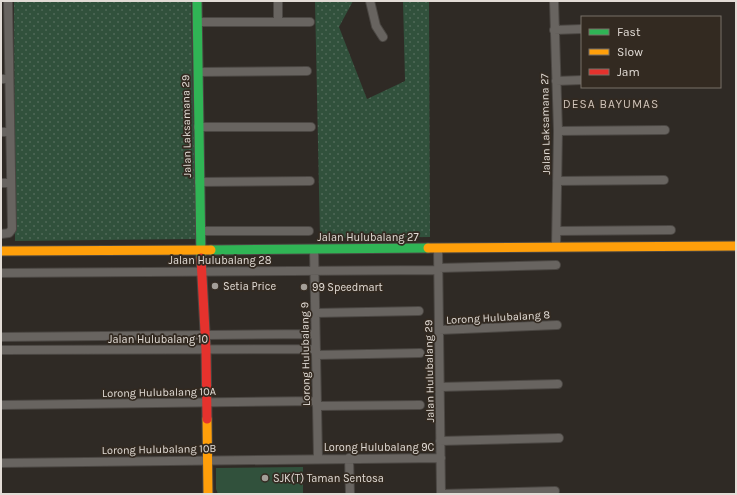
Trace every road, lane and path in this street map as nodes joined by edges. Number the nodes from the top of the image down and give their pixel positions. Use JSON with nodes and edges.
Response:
{"nodes":[{"id":1,"x":8,"y":1,"type":"edge"},
{"id":2,"x":196,"y":1,"type":"edge"},
{"id":3,"x":278,"y":1,"type":"edge"},
{"id":4,"x":370,"y":1,"type":"edge"},
{"id":5,"x":554,"y":1,"type":"edge"},
{"id":6,"x":197,"y":22,"type":"junction"},
{"id":7,"x":278,"y":22,"type":"junction"},
{"id":8,"x":310,"y":22,"type":"dead end"},
{"id":9,"x":5,"y":25,"type":"edge"},
{"id":10,"x":554,"y":30,"type":"junction"},
{"id":11,"x":581,"y":30,"type":"edge"},
{"id":12,"x":383,"y":37,"type":"dead end"},
{"id":13,"x":307,"y":71,"type":"dead end"},
{"id":14,"x":198,"y":72,"type":"junction"},
{"id":15,"x":5,"y":79,"type":"edge"},
{"id":16,"x":581,"y":80,"type":"edge"},
{"id":17,"x":556,"y":81,"type":"junction"},
{"id":18,"x":198,"y":127,"type":"junction"},
{"id":19,"x":310,"y":127,"type":"dead end"},
{"id":20,"x":665,"y":130,"type":"dead end"},
{"id":21,"x":558,"y":131,"type":"junction"},
{"id":22,"x":1,"y":132,"type":"edge"},
{"id":23,"x":10,"y":132,"type":"junction"},
{"id":24,"x":664,"y":180,"type":"dead end"},
{"id":25,"x":310,"y":181,"type":"dead end"},
{"id":26,"x":556,"y":181,"type":"junction"},
{"id":27,"x":199,"y":182,"type":"junction"},
{"id":28,"x":1,"y":183,"type":"edge"},
{"id":29,"x":11,"y":183,"type":"junction"},
{"id":30,"x":671,"y":230,"type":"dead end"},
{"id":31,"x":200,"y":231,"type":"junction"},
{"id":32,"x":309,"y":231,"type":"dead end"},
{"id":33,"x":557,"y":231,"type":"junction"},
{"id":34,"x":5,"y":234,"type":"edge"},
{"id":35,"x":736,"y":246,"type":"edge"},
{"id":36,"x":556,"y":247,"type":"junction"},
{"id":37,"x":438,"y":248,"type":"junction"},
{"id":38,"x":314,"y":249,"type":"junction"},
{"id":39,"x":201,"y":250,"type":"junction"},
{"id":40,"x":1,"y":251,"type":"edge"},
{"id":41,"x":556,"y":265,"type":"dead end"},
{"id":42,"x":438,"y":269,"type":"junction"},
{"id":43,"x":314,"y":270,"type":"junction"},
{"id":44,"x":202,"y":271,"type":"junction"},
{"id":45,"x":1,"y":273,"type":"edge"},
{"id":46,"x":419,"y":311,"type":"dead end"},
{"id":47,"x":315,"y":313,"type":"junction"},
{"id":48,"x":557,"y":325,"type":"dead end"},
{"id":49,"x":439,"y":330,"type":"junction"},
{"id":50,"x":205,"y":334,"type":"junction"},
{"id":51,"x":316,"y":334,"type":"junction"},
{"id":52,"x":1,"y":337,"type":"edge"},
{"id":53,"x":1,"y":350,"type":"edge"},
{"id":54,"x":206,"y":350,"type":"junction"},
{"id":55,"x":316,"y":352,"type":"junction"},
{"id":56,"x":420,"y":353,"type":"dead end"},
{"id":57,"x":558,"y":384,"type":"dead end"},
{"id":58,"x":440,"y":387,"type":"junction"},
{"id":59,"x":207,"y":402,"type":"junction"},
{"id":60,"x":317,"y":404,"type":"junction"},
{"id":61,"x":1,"y":405,"type":"edge"},
{"id":62,"x":420,"y":405,"type":"dead end"},
{"id":63,"x":559,"y":438,"type":"dead end"},
{"id":64,"x":440,"y":441,"type":"junction"},
{"id":65,"x":318,"y":458,"type":"junction"},
{"id":66,"x":349,"y":458,"type":"junction"},
{"id":67,"x":441,"y":458,"type":"junction"},
{"id":68,"x":208,"y":460,"type":"junction"},
{"id":69,"x":1,"y":462,"type":"edge"},
{"id":70,"x":555,"y":491,"type":"dead end"},
{"id":71,"x":208,"y":494,"type":"edge"},
{"id":72,"x":350,"y":494,"type":"edge"},
{"id":73,"x":441,"y":494,"type":"edge"}],
"edges":[{"from":1,"to":9,"type":"street"},
{"from":2,"to":6,"type":"street","name":"Jalan Laksamana 29"},
{"from":3,"to":7,"type":"street"},
{"from":4,"to":12,"type":"street"},
{"from":5,"to":10,"type":"street","name":"Jalan Laksamana 27"},
{"from":6,"to":7,"type":"street"},
{"from":6,"to":14,"type":"street","name":"Jalan Laksamana 29"},
{"from":7,"to":8,"type":"street"},
{"from":9,"to":15,"type":"street"},
{"from":10,"to":11,"type":"street"},
{"from":10,"to":17,"type":"street","name":"Jalan Laksamana 27"},
{"from":13,"to":14,"type":"street"},
{"from":14,"to":18,"type":"street","name":"Jalan Laksamana 29"},
{"from":15,"to":23,"type":"street"},
{"from":16,"to":17,"type":"street"},
{"from":17,"to":21,"type":"street","name":"Jalan Laksamana 27"},
{"from":18,"to":19,"type":"street"},
{"from":18,"to":27,"type":"street","name":"Jalan Laksamana 29"},
{"from":20,"to":21,"type":"street"},
{"from":21,"to":26,"type":"street","name":"Jalan Laksamana 27"},
{"from":22,"to":23,"type":"street"},
{"from":23,"to":29,"type":"street"},
{"from":24,"to":26,"type":"street"},
{"from":25,"to":27,"type":"street"},
{"from":26,"to":33,"type":"street","name":"Jalan Laksamana 27"},
{"from":27,"to":31,"type":"street","name":"Jalan Laksamana 29"},
{"from":28,"to":29,"type":"street"},
{"from":29,"to":34,"type":"street"},
{"from":30,"to":33,"type":"street"},
{"from":31,"to":32,"type":"street"},
{"from":31,"to":39,"type":"street","name":"Jalan Laksamana 29"},
{"from":33,"to":36,"type":"street","name":"Jalan Laksamana 27"},
{"from":35,"to":36,"type":"street","name":"Jalan Hulubalang 27"},
{"from":36,"to":37,"type":"street","name":"Jalan Hulubalang 27"},
{"from":37,"to":38,"type":"street","name":"Jalan Hulubalang 27"},
{"from":37,"to":42,"type":"street","name":"Jalan Hulubalang 29"},
{"from":38,"to":39,"type":"street","name":"Jalan Hulubalang 27"},
{"from":38,"to":43,"type":"street","name":"Lorong Hulubalang 9"},
{"from":39,"to":40,"type":"street","name":"Jalan Hulubalang 27"},
{"from":39,"to":44,"type":"street","name":"Jalan Laksamana 29"},
{"from":41,"to":42,"type":"street","name":"Jalan Hulubalang 28"},
{"from":42,"to":43,"type":"street","name":"Jalan Hulubalang 28"},
{"from":42,"to":49,"type":"street","name":"Jalan Hulubalang 29"},
{"from":43,"to":44,"type":"street","name":"Jalan Hulubalang 28"},
{"from":43,"to":47,"type":"street","name":"Lorong Hulubalang 9"},
{"from":44,"to":45,"type":"street","name":"Jalan Hulubalang 28"},
{"from":44,"to":50,"type":"street","name":"Jalan Laksamana 29"},
{"from":46,"to":47,"type":"street"},
{"from":47,"to":51,"type":"street","name":"Lorong Hulubalang 9"},
{"from":48,"to":49,"type":"street","name":"Lorong Hulubalang 8"},
{"from":49,"to":58,"type":"street","name":"Jalan Hulubalang 29"},
{"from":50,"to":51,"type":"street","name":"Jalan Hulubalang 10"},
{"from":50,"to":52,"type":"street","name":"Jalan Hulubalang 10"},
{"from":50,"to":54,"type":"street","name":"Jalan Laksamana 29"},
{"from":51,"to":55,"type":"street","name":"Lorong Hulubalang 9"},
{"from":53,"to":54,"type":"street","name":"Jalan Hulubalang 10"},
{"from":54,"to":55,"type":"street","name":"Jalan Hulubalang 10"},
{"from":54,"to":59,"type":"street","name":"Jalan Laksamana 29"},
{"from":55,"to":56,"type":"street","name":"Jalan Hulubalang 10"},
{"from":55,"to":60,"type":"street","name":"Lorong Hulubalang 9"},
{"from":57,"to":58,"type":"street"},
{"from":58,"to":64,"type":"street","name":"Jalan Hulubalang 29"},
{"from":59,"to":60,"type":"street","name":"Lorong Hulubalang 10A"},
{"from":59,"to":61,"type":"street","name":"Lorong Hulubalang 10A"},
{"from":59,"to":68,"type":"street","name":"Jalan Laksamana 29"},
{"from":60,"to":62,"type":"street","name":"Lorong Hulubalang 10A"},
{"from":60,"to":65,"type":"street","name":"Lorong Hulubalang 9"},
{"from":63,"to":64,"type":"street"},
{"from":64,"to":67,"type":"street","name":"Jalan Hulubalang 29"},
{"from":65,"to":66,"type":"street","name":"Lorong Hulubalang 9C"},
{"from":65,"to":68,"type":"street","name":"Lorong Hulubalang 10B"},
{"from":66,"to":67,"type":"street","name":"Lorong Hulubalang 9C"},
{"from":66,"to":72,"type":"street"},
{"from":67,"to":73,"type":"street","name":"Jalan Hulubalang 29"},
{"from":68,"to":69,"type":"street","name":"Lorong Hulubalang 10B"},
{"from":68,"to":71,"type":"street","name":"Jalan Laksamana 29"},
{"from":70,"to":73,"type":"street"}]}
